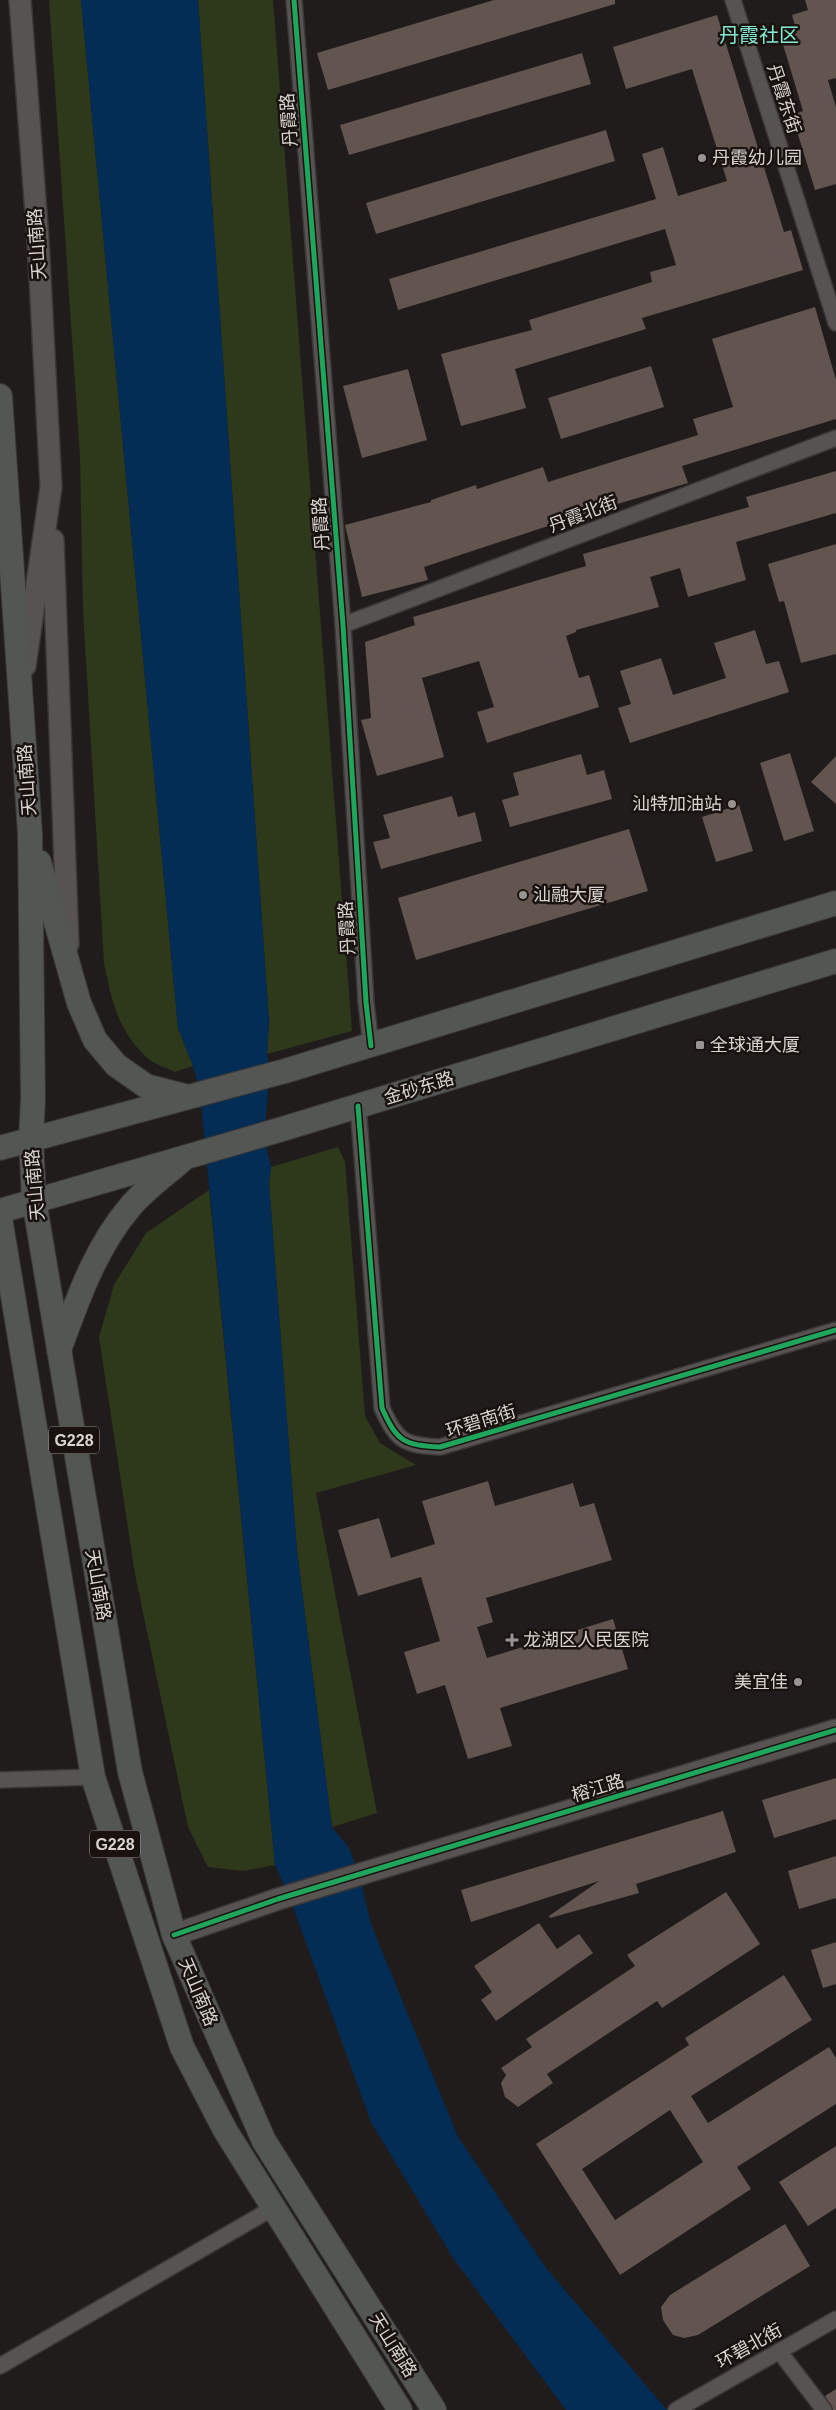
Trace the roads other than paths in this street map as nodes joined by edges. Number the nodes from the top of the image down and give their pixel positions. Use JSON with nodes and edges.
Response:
{"nodes":[{"id":1,"x":20,"y":0,"type":"edge"},
{"id":2,"x":294,"y":0,"type":"edge"},
{"id":3,"x":733,"y":0,"type":"edge"},
{"id":4,"x":836,"y":324,"type":"edge"},
{"id":5,"x":0,"y":396,"type":"edge"},
{"id":6,"x":836,"y":438,"type":"edge"},
{"id":7,"x":51,"y":487,"type":"junction"},
{"id":8,"x":343,"y":625,"type":"junction"},
{"id":9,"x":21,"y":689,"type":"junction"},
{"id":10,"x":30,"y":833,"type":"junction"},
{"id":11,"x":836,"y":903,"type":"edge"},
{"id":12,"x":836,"y":961,"type":"edge"},
{"id":13,"x":68,"y":966,"type":"junction"},
{"id":14,"x":371,"y":1046,"type":"junction"},
{"id":15,"x":189,"y":1097,"type":"junction"},
{"id":16,"x":358,"y":1106,"type":"junction"},
{"id":17,"x":31,"y":1140,"type":"junction"},
{"id":18,"x":0,"y":1148,"type":"edge"},
{"id":19,"x":190,"y":1156,"type":"junction"},
{"id":20,"x":34,"y":1200,"type":"junction"},
{"id":21,"x":0,"y":1211,"type":"edge"},
{"id":22,"x":0,"y":1218,"type":"edge"},
{"id":23,"x":0,"y":1330,"type":"edge"},
{"id":24,"x":836,"y":1330,"type":"edge"},
{"id":25,"x":59,"y":1352,"type":"junction"},
{"id":26,"x":24,"y":1356,"type":"junction"},
{"id":27,"x":836,"y":1730,"type":"edge"},
{"id":28,"x":93,"y":1777,"type":"junction"},
{"id":29,"x":0,"y":1780,"type":"edge"},
{"id":30,"x":174,"y":1935,"type":"junction"},
{"id":31,"x":273,"y":2208,"type":"junction"},
{"id":32,"x":836,"y":2319,"type":"edge"},
{"id":33,"x":779,"y":2351,"type":"junction"},
{"id":34,"x":0,"y":2366,"type":"edge"},
{"id":35,"x":678,"y":2408,"type":"edge"},
{"id":36,"x":400,"y":2410,"type":"edge"},
{"id":37,"x":434,"y":2410,"type":"edge"},
{"id":38,"x":824,"y":2410,"type":"edge"}],
"edges":[{"from":1,"to":7,"type":"main road","name":"天山南路"},
{"from":2,"to":8,"type":"street","name":"丹霞路"},
{"from":3,"to":4,"type":"street","name":"丹霞东街"},
{"from":5,"to":9,"type":"main road","name":"天山南路","number":"G228"},
{"from":6,"to":8,"type":"street","name":"丹霞北街"},
{"from":7,"to":9,"type":"main road","name":"天山南路"},
{"from":7,"to":13,"type":"main road","name":"天山南路"},
{"from":8,"to":14,"type":"street","name":"丹霞路"},
{"from":9,"to":10,"type":"main road","name":"天山南路","number":"G228"},
{"from":10,"to":13,"type":"main road"},
{"from":10,"to":17,"type":"main road","name":"天山南路","number":"G228"},
{"from":11,"to":14,"type":"main road"},
{"from":12,"to":16,"type":"main road","name":"金砂东路"},
{"from":13,"to":15,"type":"main road"},
{"from":14,"to":15,"type":"main road"},
{"from":15,"to":17,"type":"main road"},
{"from":16,"to":19,"type":"main road","name":"金砂东路"},
{"from":16,"to":24,"type":"street","name":"环碧南街"},
{"from":17,"to":18,"type":"main road"},
{"from":17,"to":20,"type":"main road","name":"天山南路","number":"G228"},
{"from":19,"to":20,"type":"main road","name":"金砂东路"},
{"from":19,"to":25,"type":"main road"},
{"from":20,"to":21,"type":"main road","name":"金砂东路"},
{"from":20,"to":25,"type":"main road","name":"天山南路","number":"G228"},
{"from":22,"to":26,"type":"main road","name":"天山南路","number":"G228"},
{"from":23,"to":26,"type":"main road"},
{"from":25,"to":30,"type":"main road","name":"天山南路","number":"G228"},
{"from":26,"to":28,"type":"main road","name":"天山南路","number":"G228"},
{"from":27,"to":30,"type":"main road","name":"榕江路"},
{"from":28,"to":29,"type":"street"},
{"from":28,"to":31,"type":"main road","name":"天山南路","number":"G228"},
{"from":30,"to":37,"type":"main road","name":"天山南路","number":"G228"},
{"from":31,"to":34,"type":"street"},
{"from":31,"to":36,"type":"main road","name":"天山南路","number":"G228"},
{"from":32,"to":33,"type":"street","name":"环碧北街"},
{"from":33,"to":35,"type":"street","name":"环碧北街"},
{"from":33,"to":38,"type":"street"}]}
